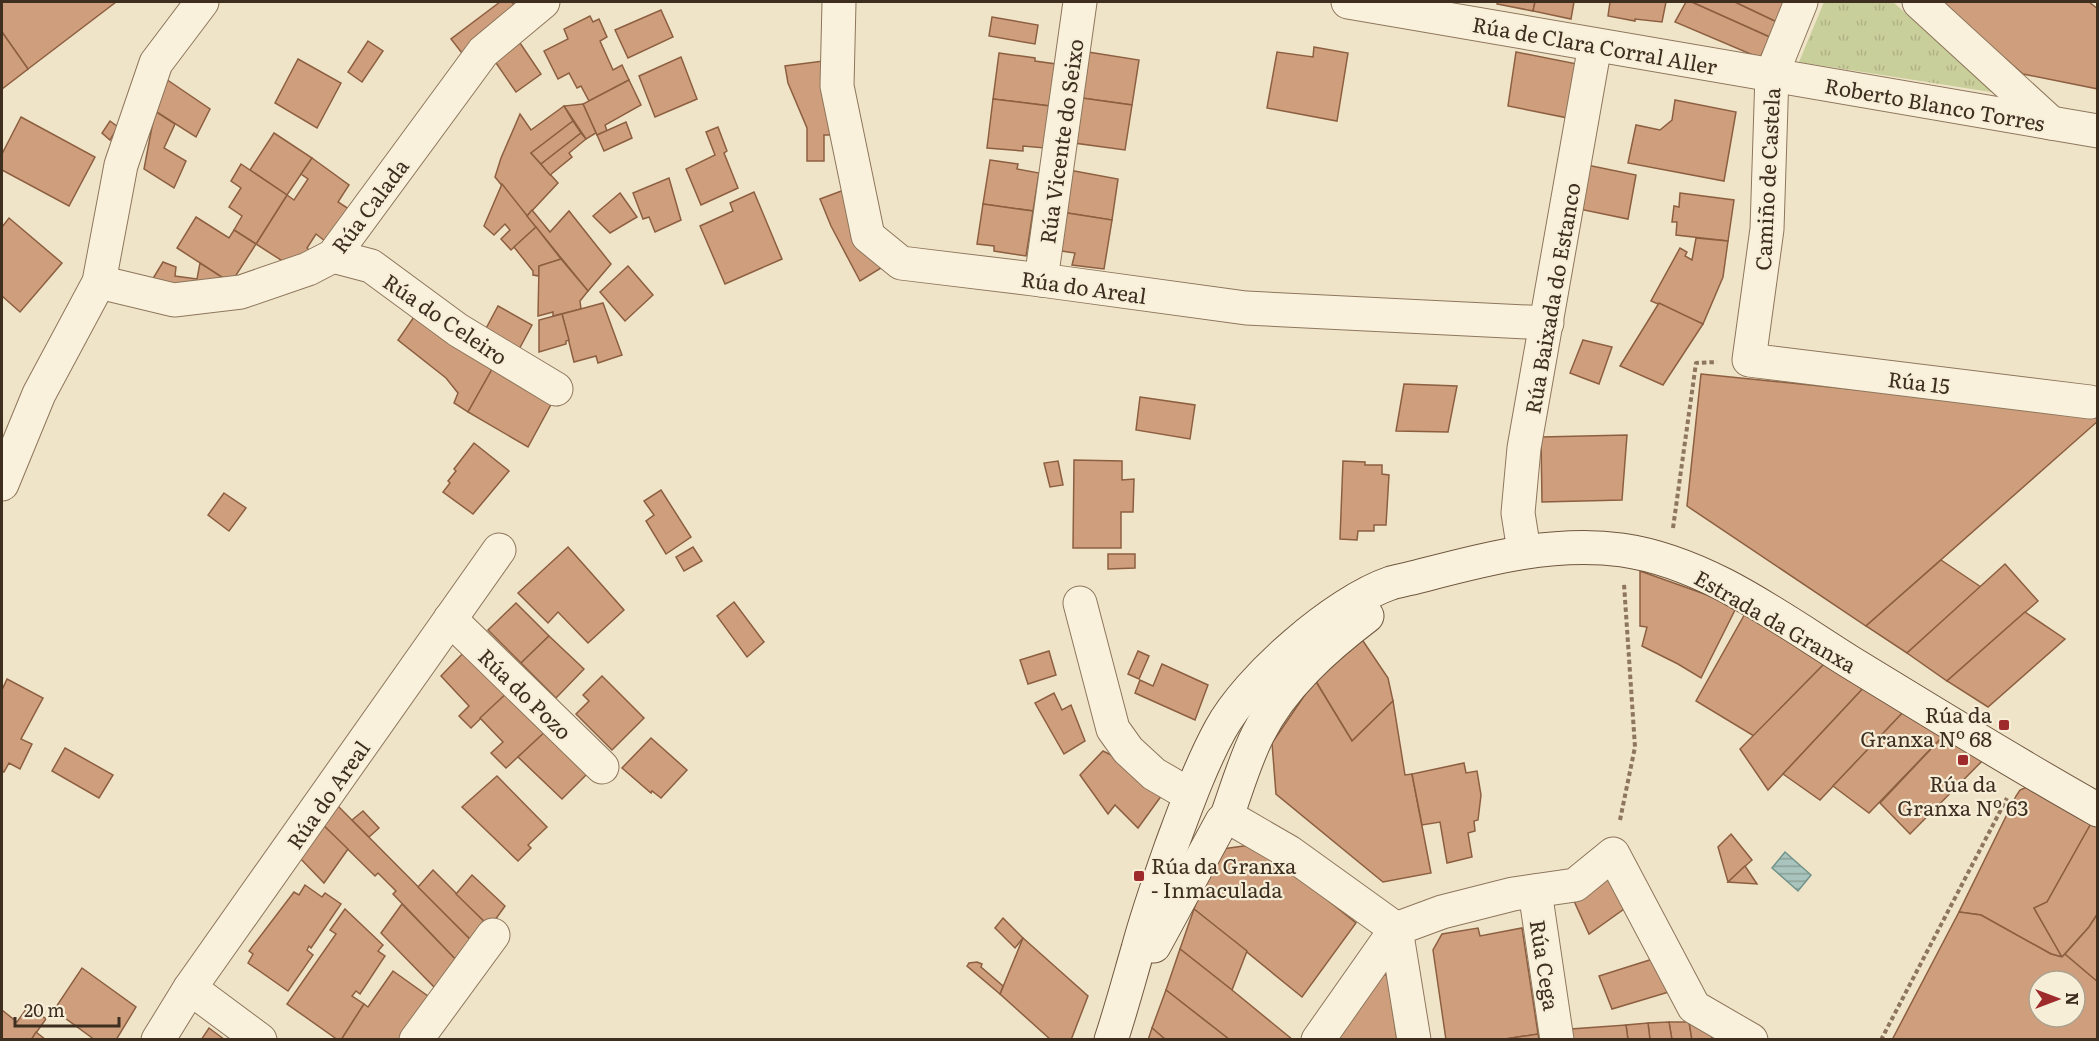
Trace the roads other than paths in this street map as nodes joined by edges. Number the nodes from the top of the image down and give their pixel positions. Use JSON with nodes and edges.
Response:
{"nodes":[{"id":1,"x":202,"y":2,"type":"edge"},
{"id":2,"x":543,"y":2,"type":"edge"},
{"id":3,"x":839,"y":2,"type":"edge"},
{"id":4,"x":1080,"y":2,"type":"edge"},
{"id":5,"x":1348,"y":2,"type":"edge"},
{"id":6,"x":1801,"y":2,"type":"edge"},
{"id":7,"x":1919,"y":2,"type":"edge"},
{"id":8,"x":1595,"y":45,"type":"junction"},
{"id":9,"x":1772,"y":74,"type":"junction"},
{"id":10,"x":2051,"y":123,"type":"junction"},
{"id":11,"x":2097,"y":131,"type":"edge"},
{"id":12,"x":333,"y":256,"type":"junction"},
{"id":13,"x":1041,"y":279,"type":"junction"},
{"id":14,"x":99,"y":282,"type":"junction"},
{"id":15,"x":1547,"y":323,"type":"junction"},
{"id":16,"x":1749,"y":360,"type":"joint"},
{"id":17,"x":556,"y":389,"type":"dead end"},
{"id":18,"x":2090,"y":402,"type":"dead end"},
{"id":19,"x":2,"y":484,"type":"edge"},
{"id":20,"x":499,"y":550,"type":"dead end"},
{"id":21,"x":1524,"y":551,"type":"junction"},
{"id":22,"x":1422,"y":576,"type":"junction"},
{"id":23,"x":1080,"y":603,"type":"dead end"},
{"id":24,"x":450,"y":619,"type":"junction"},
{"id":25,"x":602,"y":767,"type":"dead end"},
{"id":26,"x":1190,"y":795,"type":"junction"},
{"id":27,"x":2097,"y":810,"type":"edge"},
{"id":28,"x":1226,"y":815,"type":"junction"},
{"id":29,"x":1535,"y":891,"type":"junction"},
{"id":30,"x":1396,"y":929,"type":"junction"},
{"id":31,"x":493,"y":935,"type":"dead end"},
{"id":32,"x":190,"y":988,"type":"junction"},
{"id":33,"x":1124,"y":1001,"type":"junction"},
{"id":34,"x":158,"y":1040,"type":"edge"},
{"id":35,"x":260,"y":1040,"type":"edge"},
{"id":36,"x":416,"y":1040,"type":"edge"},
{"id":37,"x":1111,"y":1040,"type":"edge"},
{"id":38,"x":1318,"y":1040,"type":"edge"},
{"id":39,"x":1414,"y":1040,"type":"edge"},
{"id":40,"x":1557,"y":1040,"type":"edge"},
{"id":41,"x":1751,"y":1040,"type":"edge"}],
"edges":[{"from":1,"to":14,"type":"street"},
{"from":2,"to":12,"type":"street","name":"Rúa Calada"},
{"from":3,"to":13,"type":"street","name":"Rúa do Areal"},
{"from":4,"to":13,"type":"street","name":"Rúa Vicente do Seixo"},
{"from":5,"to":8,"type":"street","name":"Rúa de Clara Corral Aller"},
{"from":6,"to":9,"type":"street","name":"Camiño de Castela"},
{"from":7,"to":10,"type":"street"},
{"from":8,"to":9,"type":"street","name":"Rúa de Clara Corral Aller"},
{"from":8,"to":15,"type":"street","name":"Rúa Baixada do Estanco"},
{"from":9,"to":10,"type":"street","name":"Roberto Blanco Torres"},
{"from":9,"to":16,"type":"street","name":"Camiño de Castela"},
{"from":10,"to":11,"type":"street","name":"Roberto Blanco Torres"},
{"from":12,"to":14,"type":"street","name":"Rúa Calada"},
{"from":12,"to":17,"type":"street","name":"Rúa do Celeiro"},
{"from":13,"to":15,"type":"street","name":"Rúa do Areal"},
{"from":14,"to":19,"type":"street"},
{"from":15,"to":21,"type":"street","name":"Rúa Baixada do Estanco"},
{"from":16,"to":18,"type":"street","name":"Rúa 15"},
{"from":20,"to":24,"type":"street","name":"Rúa do Areal"},
{"from":21,"to":22,"type":"street","name":"Estrada da Granxa"},
{"from":21,"to":27,"type":"street","name":"Estrada da Granxa"},
{"from":22,"to":26,"type":"street","name":"Estrada da Granxa"},
{"from":22,"to":28,"type":"street","name":"Estrada da Granxa"},
{"from":23,"to":26,"type":"street"},
{"from":24,"to":25,"type":"street","name":"Rúa do Pozo"},
{"from":24,"to":32,"type":"street","name":"Rúa do Areal"},
{"from":26,"to":28,"type":"street"},
{"from":26,"to":33,"type":"street","name":"Estrada da Granxa"},
{"from":28,"to":30,"type":"street"},
{"from":28,"to":33,"type":"street","name":"Estrada da Granxa"},
{"from":29,"to":30,"type":"street"},
{"from":29,"to":40,"type":"street","name":"Rúa Cega"},
{"from":29,"to":41,"type":"street"},
{"from":30,"to":38,"type":"street"},
{"from":30,"to":39,"type":"street"},
{"from":31,"to":36,"type":"street"},
{"from":32,"to":34,"type":"street","name":"Rúa do Areal"},
{"from":32,"to":35,"type":"street"},
{"from":33,"to":37,"type":"street","name":"Estrada da Granxa"}]}
